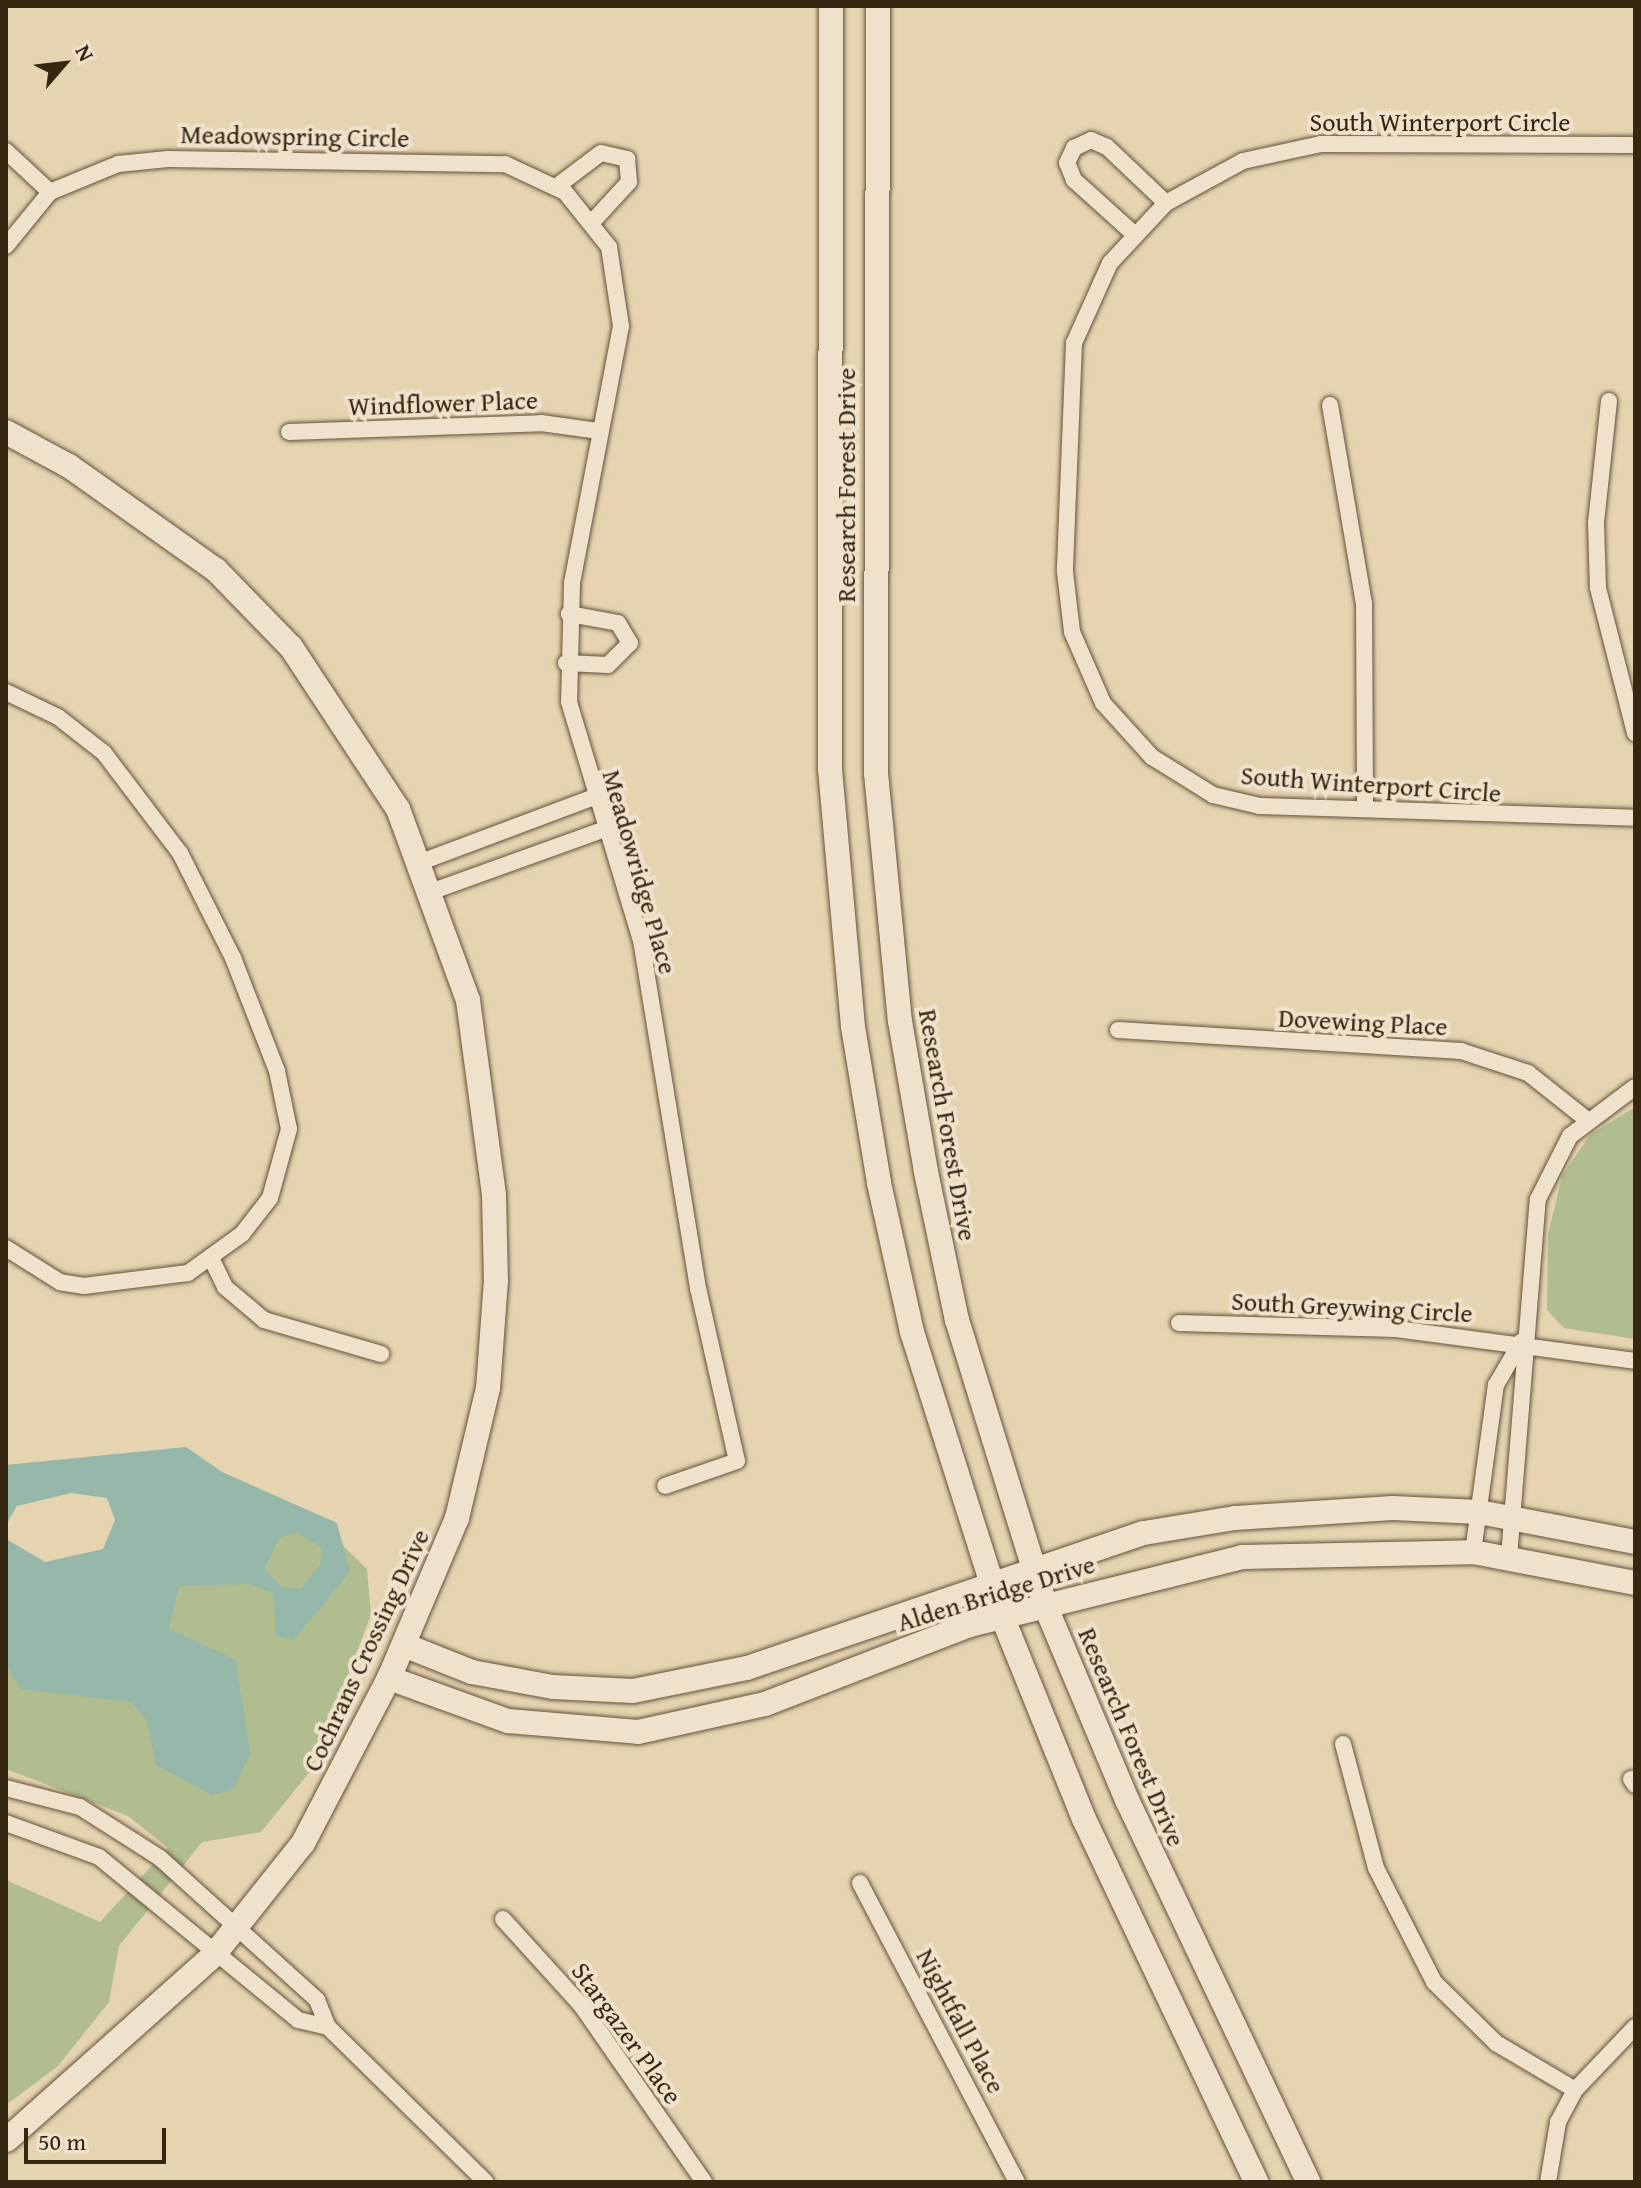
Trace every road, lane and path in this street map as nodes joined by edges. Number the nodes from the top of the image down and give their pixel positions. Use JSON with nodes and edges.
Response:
{"nodes":[{"id":1,"x":831,"y":6,"type":"edge"},
{"id":2,"x":878,"y":6,"type":"edge"},
{"id":3,"x":1635,"y":145,"type":"edge"},
{"id":4,"x":6,"y":151,"type":"edge"},
{"id":5,"x":556,"y":187,"type":"junction"},
{"id":6,"x":50,"y":192,"type":"junction"},
{"id":7,"x":1166,"y":203,"type":"junction"},
{"id":8,"x":12,"y":220,"type":"edge"},
{"id":9,"x":594,"y":223,"type":"junction"},
{"id":10,"x":1134,"y":234,"type":"junction"},
{"id":11,"x":6,"y":246,"type":"edge"},
{"id":12,"x":1609,"y":401,"type":"dead end"},
{"id":13,"x":1330,"y":405,"type":"dead end"},
{"id":14,"x":599,"y":431,"type":"junction"},
{"id":15,"x":6,"y":432,"type":"edge"},
{"id":16,"x":289,"y":432,"type":"dead end"},
{"id":17,"x":569,"y":614,"type":"junction"},
{"id":18,"x":566,"y":663,"type":"junction"},
{"id":19,"x":6,"y":692,"type":"edge"},
{"id":20,"x":1635,"y":733,"type":"edge"},
{"id":21,"x":594,"y":797,"type":"junction"},
{"id":22,"x":1365,"y":809,"type":"junction"},
{"id":23,"x":1635,"y":818,"type":"edge"},
{"id":24,"x":605,"y":829,"type":"junction"},
{"id":25,"x":421,"y":862,"type":"junction"},
{"id":26,"x":433,"y":891,"type":"junction"},
{"id":27,"x":1118,"y":1030,"type":"dead end"},
{"id":28,"x":1635,"y":1087,"type":"edge"},
{"id":29,"x":1586,"y":1119,"type":"junction"},
{"id":30,"x":6,"y":1248,"type":"edge"},
{"id":31,"x":212,"y":1260,"type":"junction"},
{"id":32,"x":1179,"y":1323,"type":"dead end"},
{"id":33,"x":1521,"y":1342,"type":"junction"},
{"id":34,"x":381,"y":1354,"type":"dead end"},
{"id":35,"x":1635,"y":1361,"type":"edge"},
{"id":36,"x":665,"y":1486,"type":"dead end"},
{"id":37,"x":1479,"y":1512,"type":"junction"},
{"id":38,"x":1514,"y":1517,"type":"junction"},
{"id":39,"x":1635,"y":1542,"type":"edge"},
{"id":40,"x":1473,"y":1552,"type":"junction"},
{"id":41,"x":1509,"y":1557,"type":"junction"},
{"id":42,"x":1033,"y":1567,"type":"junction"},
{"id":43,"x":991,"y":1581,"type":"junction"},
{"id":44,"x":1635,"y":1583,"type":"edge"},
{"id":45,"x":1045,"y":1605,"type":"junction"},
{"id":46,"x":1002,"y":1616,"type":"junction"},
{"id":47,"x":404,"y":1645,"type":"junction"},
{"id":48,"x":389,"y":1678,"type":"junction"},
{"id":49,"x":1343,"y":1744,"type":"dead end"},
{"id":50,"x":6,"y":1788,"type":"edge"},
{"id":51,"x":6,"y":1823,"type":"edge"},
{"id":52,"x":860,"y":1883,"type":"dead end"},
{"id":53,"x":503,"y":1919,"type":"dead end"},
{"id":54,"x":237,"y":1930,"type":"junction"},
{"id":55,"x":214,"y":1955,"type":"junction"},
{"id":56,"x":328,"y":2027,"type":"junction"},
{"id":57,"x":1635,"y":2027,"type":"edge"},
{"id":58,"x":1575,"y":2090,"type":"junction"},
{"id":59,"x":6,"y":2140,"type":"edge"},
{"id":60,"x":486,"y":2182,"type":"edge"},
{"id":61,"x":704,"y":2182,"type":"edge"},
{"id":62,"x":1017,"y":2182,"type":"edge"},
{"id":63,"x":1256,"y":2182,"type":"edge"},
{"id":64,"x":1308,"y":2182,"type":"edge"},
{"id":65,"x":1548,"y":2182,"type":"edge"}],
"edges":[{"from":1,"to":43,"type":"street","name":"Research Forest Drive"},
{"from":2,"to":42,"type":"street","name":"Research Forest Drive"},
{"from":3,"to":7,"type":"street","name":"South Winterport Circle"},
{"from":4,"to":6,"type":"street"},
{"from":5,"to":6,"type":"street","name":"Meadowspring Circle"},
{"from":5,"to":9,"type":"street","name":"Meadowspring Circle"},
{"from":5,"to":9,"type":"street"},
{"from":6,"to":8,"type":"street","name":"Meadowspring Circle"},
{"from":7,"to":10,"type":"street","name":"South Winterport Circle"},
{"from":7,"to":10,"type":"street"},
{"from":8,"to":11,"type":"street","name":"Meadowspring Circle"},
{"from":9,"to":14,"type":"street","name":"Meadowridge Place"},
{"from":10,"to":22,"type":"street","name":"South Winterport Circle"},
{"from":12,"to":20,"type":"street"},
{"from":13,"to":22,"type":"street"},
{"from":14,"to":16,"type":"street","name":"Windflower Place"},
{"from":14,"to":17,"type":"street","name":"Meadowridge Place"},
{"from":15,"to":25,"type":"street","name":"Cochrans Crossing Drive"},
{"from":17,"to":18,"type":"street","name":"Meadowridge Place"},
{"from":17,"to":18,"type":"street"},
{"from":18,"to":21,"type":"street","name":"Meadowridge Place"},
{"from":19,"to":31,"type":"street"},
{"from":21,"to":24,"type":"street","name":"Meadowridge Place"},
{"from":21,"to":25,"type":"street"},
{"from":22,"to":23,"type":"street","name":"South Winterport Circle"},
{"from":24,"to":26,"type":"street"},
{"from":24,"to":36,"type":"street","name":"Meadowridge Place"},
{"from":25,"to":26,"type":"street","name":"Cochrans Crossing Drive"},
{"from":26,"to":47,"type":"street","name":"Cochrans Crossing Drive"},
{"from":27,"to":29,"type":"street","name":"Dovewing Place"},
{"from":28,"to":29,"type":"street"},
{"from":29,"to":33,"type":"street"},
{"from":30,"to":31,"type":"street"},
{"from":31,"to":34,"type":"street"},
{"from":32,"to":33,"type":"street","name":"South Greywing Circle"},
{"from":33,"to":35,"type":"street","name":"South Greywing Circle"},
{"from":33,"to":37,"type":"street"},
{"from":33,"to":38,"type":"street"},
{"from":37,"to":38,"type":"street","name":"Alden Bridge Drive"},
{"from":37,"to":40,"type":"street"},
{"from":37,"to":42,"type":"street","name":"Alden Bridge Drive"},
{"from":38,"to":39,"type":"street","name":"Alden Bridge Drive"},
{"from":38,"to":41,"type":"street"},
{"from":40,"to":41,"type":"street","name":"Alden Bridge Drive"},
{"from":40,"to":45,"type":"street","name":"Alden Bridge Drive"},
{"from":41,"to":44,"type":"street","name":"Alden Bridge Drive"},
{"from":42,"to":43,"type":"street","name":"Alden Bridge Drive"},
{"from":42,"to":45,"type":"street","name":"Research Forest Drive"},
{"from":43,"to":46,"type":"street","name":"Research Forest Drive"},
{"from":43,"to":47,"type":"street","name":"Alden Bridge Drive"},
{"from":45,"to":46,"type":"street","name":"Alden Bridge Drive"},
{"from":45,"to":64,"type":"street","name":"Research Forest Drive"},
{"from":46,"to":48,"type":"street","name":"Alden Bridge Drive"},
{"from":46,"to":63,"type":"street","name":"Research Forest Drive"},
{"from":47,"to":48,"type":"street","name":"Cochrans Crossing Drive"},
{"from":48,"to":54,"type":"street","name":"Cochrans Crossing Drive"},
{"from":49,"to":58,"type":"street"},
{"from":50,"to":54,"type":"street"},
{"from":51,"to":55,"type":"street"},
{"from":52,"to":62,"type":"street","name":"Nightfall Place"},
{"from":53,"to":61,"type":"street","name":"Stargazer Place"},
{"from":54,"to":55,"type":"street","name":"Cochrans Crossing Drive"},
{"from":54,"to":56,"type":"street"},
{"from":55,"to":56,"type":"street"},
{"from":55,"to":59,"type":"street","name":"Cochrans Crossing Drive"},
{"from":56,"to":60,"type":"street"},
{"from":57,"to":58,"type":"street"},
{"from":58,"to":65,"type":"street"}]}
